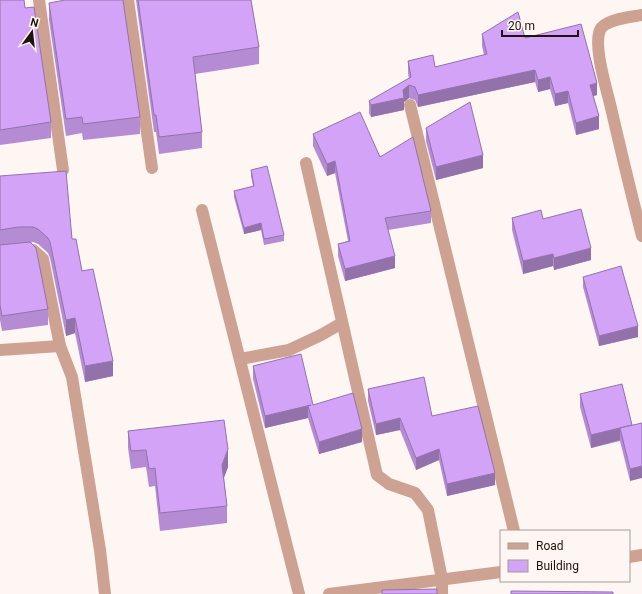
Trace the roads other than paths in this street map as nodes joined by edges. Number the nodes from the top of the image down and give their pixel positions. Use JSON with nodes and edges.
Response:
{"nodes":[{"id":1,"x":39,"y":0,"type":"edge"},
{"id":2,"x":128,"y":0,"type":"edge"},
{"id":3,"x":642,"y":15,"type":"edge"},
{"id":4,"x":410,"y":105,"type":"dead end"},
{"id":5,"x":306,"y":163,"type":"dead end"},
{"id":6,"x":152,"y":168,"type":"dead end"},
{"id":7,"x":63,"y":170,"type":"edge"},
{"id":8,"x":202,"y":210,"type":"dead end"},
{"id":9,"x":642,"y":236,"type":"edge"},
{"id":10,"x":0,"y":253,"type":"edge"},
{"id":11,"x":342,"y":323,"type":"junction"},
{"id":12,"x":60,"y":346,"type":"junction"},
{"id":13,"x":0,"y":350,"type":"edge"},
{"id":14,"x":240,"y":359,"type":"junction"},
{"id":15,"x":514,"y":530,"type":"edge"},
{"id":16,"x":642,"y":555,"type":"edge"},
{"id":17,"x":630,"y":556,"type":"edge"},
{"id":18,"x":500,"y":572,"type":"edge"},
{"id":19,"x":442,"y":579,"type":"junction"},
{"id":20,"x":105,"y":594,"type":"edge"},
{"id":21,"x":299,"y":594,"type":"edge"},
{"id":22,"x":329,"y":594,"type":"edge"},
{"id":23,"x":442,"y":594,"type":"edge"}],
"edges":[{"from":1,"to":7,"type":"street"},
{"from":2,"to":6,"type":"street"},
{"from":3,"to":9,"type":"street"},
{"from":4,"to":15,"type":"street"},
{"from":5,"to":11,"type":"street"},
{"from":8,"to":14,"type":"street"},
{"from":10,"to":12,"type":"street"},
{"from":11,"to":14,"type":"street"},
{"from":11,"to":19,"type":"street"},
{"from":12,"to":13,"type":"street"},
{"from":12,"to":20,"type":"street"},
{"from":14,"to":21,"type":"street"},
{"from":16,"to":17,"type":"street"},
{"from":18,"to":19,"type":"street"},
{"from":19,"to":22,"type":"street"},
{"from":19,"to":23,"type":"street"}]}
